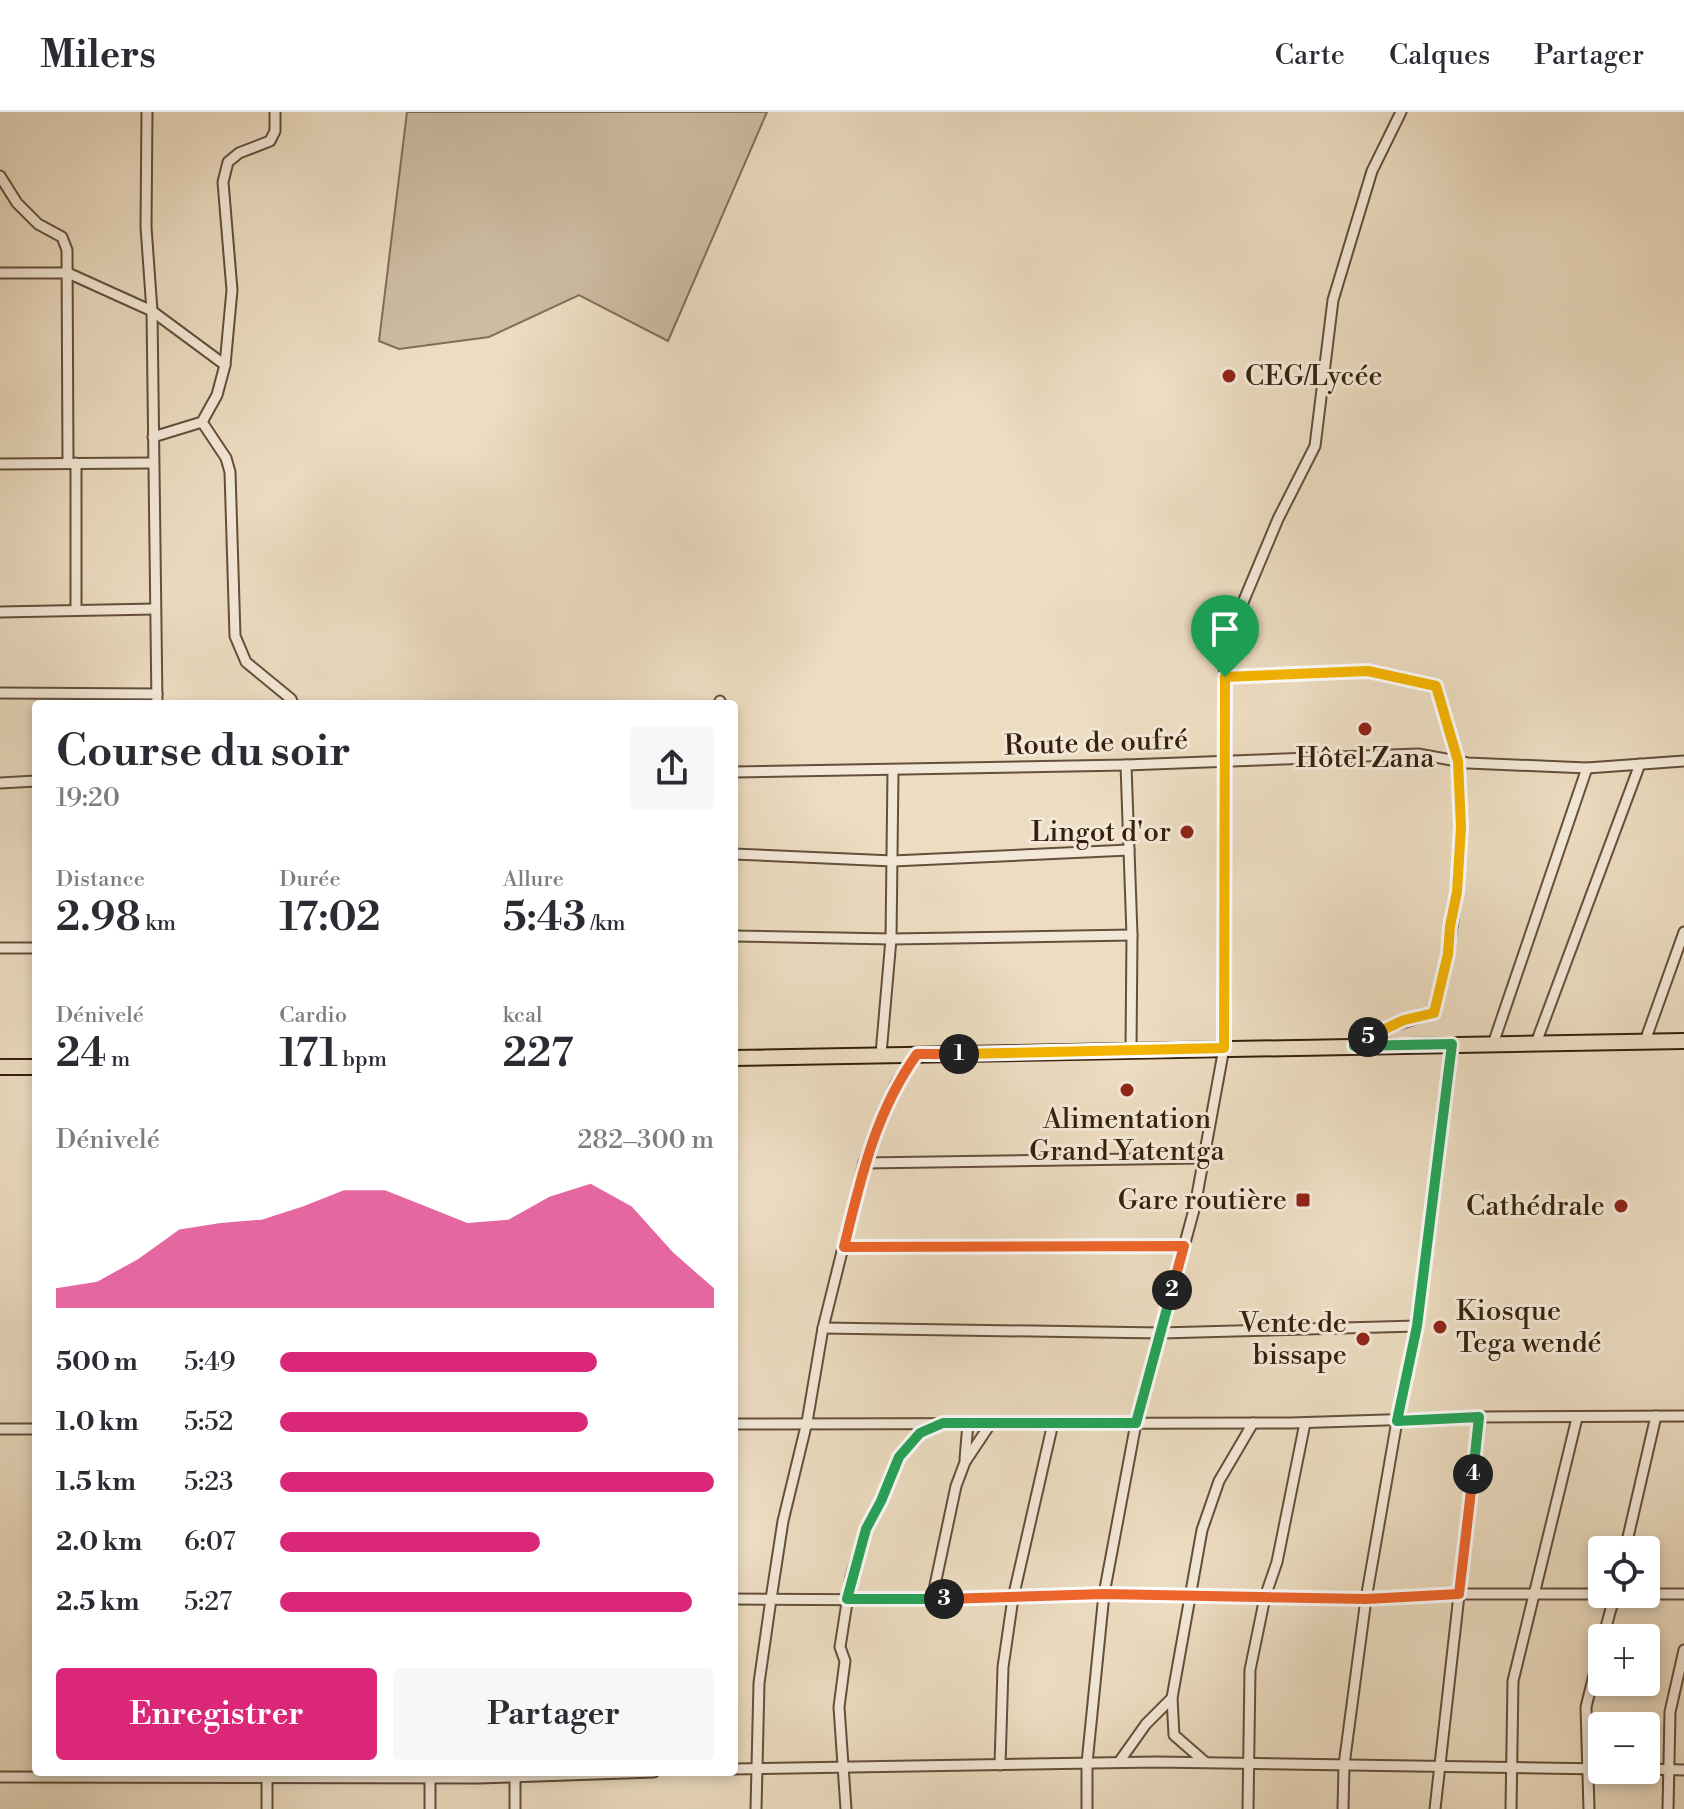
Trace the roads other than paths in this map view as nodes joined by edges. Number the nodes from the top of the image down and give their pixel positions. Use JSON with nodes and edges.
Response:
{"nodes":[{"id":1,"x":147,"y":112,"type":"edge"},
{"id":2,"x":275,"y":112,"type":"edge"},
{"id":3,"x":1401,"y":112,"type":"edge"},
{"id":4,"x":0,"y":176,"type":"edge"},
{"id":5,"x":0,"y":273,"type":"edge"},
{"id":6,"x":68,"y":273,"type":"junction"},
{"id":7,"x":152,"y":311,"type":"junction"},
{"id":8,"x":225,"y":365,"type":"junction"},
{"id":9,"x":202,"y":422,"type":"junction"},
{"id":10,"x":153,"y":437,"type":"junction"},
{"id":11,"x":72,"y":463,"type":"junction"},
{"id":12,"x":152,"y":463,"type":"junction"},
{"id":13,"x":0,"y":464,"type":"edge"},
{"id":14,"x":155,"y":609,"type":"junction"},
{"id":15,"x":76,"y":610,"type":"junction"},
{"id":16,"x":0,"y":612,"type":"edge"},
{"id":17,"x":1225,"y":677,"type":"junction"},
{"id":18,"x":0,"y":693,"type":"edge"},
{"id":19,"x":157,"y":699,"type":"edge"},
{"id":20,"x":291,"y":700,"type":"edge"},
{"id":21,"x":1226,"y":761,"type":"junction"},
{"id":22,"x":1458,"y":761,"type":"junction"},
{"id":23,"x":1684,"y":761,"type":"edge"},
{"id":24,"x":1640,"y":764,"type":"junction"},
{"id":25,"x":1126,"y":765,"type":"junction"},
{"id":26,"x":1587,"y":768,"type":"junction"},
{"id":27,"x":893,"y":771,"type":"junction"},
{"id":28,"x":738,"y":772,"type":"edge"},
{"id":29,"x":32,"y":781,"type":"edge"},
{"id":30,"x":0,"y":783,"type":"edge"},
{"id":31,"x":1129,"y":850,"type":"junction"},
{"id":32,"x":738,"y":854,"type":"edge"},
{"id":33,"x":893,"y":861,"type":"junction"},
{"id":34,"x":1684,"y":932,"type":"edge"},
{"id":35,"x":1132,"y":935,"type":"junction"},
{"id":36,"x":738,"y":936,"type":"edge"},
{"id":37,"x":891,"y":939,"type":"junction"},
{"id":38,"x":0,"y":948,"type":"edge"},
{"id":39,"x":32,"y":948,"type":"edge"},
{"id":40,"x":1645,"y":1041,"type":"junction"},
{"id":41,"x":1684,"y":1041,"type":"edge"},
{"id":42,"x":1536,"y":1043,"type":"junction"},
{"id":43,"x":1452,"y":1044,"type":"junction"},
{"id":44,"x":1493,"y":1044,"type":"junction"},
{"id":45,"x":1354,"y":1046,"type":"junction"},
{"id":46,"x":1224,"y":1048,"type":"junction"},
{"id":47,"x":1131,"y":1050,"type":"junction"},
{"id":48,"x":881,"y":1054,"type":"junction"},
{"id":49,"x":917,"y":1054,"type":"junction"},
{"id":50,"x":738,"y":1058,"type":"edge"},
{"id":51,"x":0,"y":1067,"type":"edge"},
{"id":52,"x":32,"y":1067,"type":"edge"},
{"id":53,"x":1204,"y":1158,"type":"junction"},
{"id":54,"x":864,"y":1163,"type":"junction"},
{"id":55,"x":1184,"y":1246,"type":"junction"},
{"id":56,"x":844,"y":1247,"type":"junction"},
{"id":57,"x":1417,"y":1326,"type":"junction"},
{"id":58,"x":823,"y":1328,"type":"junction"},
{"id":59,"x":1161,"y":1333,"type":"junction"},
{"id":60,"x":1656,"y":1416,"type":"junction"},
{"id":61,"x":1684,"y":1416,"type":"edge"},
{"id":62,"x":1479,"y":1417,"type":"junction"},
{"id":63,"x":1577,"y":1418,"type":"junction"},
{"id":64,"x":1397,"y":1421,"type":"junction"},
{"id":65,"x":807,"y":1422,"type":"junction"},
{"id":66,"x":943,"y":1423,"type":"junction"},
{"id":67,"x":968,"y":1423,"type":"junction"},
{"id":68,"x":991,"y":1423,"type":"junction"},
{"id":69,"x":1053,"y":1423,"type":"junction"},
{"id":70,"x":1136,"y":1423,"type":"junction"},
{"id":71,"x":1253,"y":1423,"type":"junction"},
{"id":72,"x":1305,"y":1423,"type":"junction"},
{"id":73,"x":738,"y":1424,"type":"edge"},
{"id":74,"x":0,"y":1429,"type":"edge"},
{"id":75,"x":32,"y":1429,"type":"edge"},
{"id":76,"x":965,"y":1462,"type":"junction"},
{"id":77,"x":1628,"y":1536,"type":"edge"},
{"id":78,"x":1536,"y":1593,"type":"junction"},
{"id":79,"x":1104,"y":1594,"type":"junction"},
{"id":80,"x":1459,"y":1594,"type":"junction"},
{"id":81,"x":1588,"y":1594,"type":"edge"},
{"id":82,"x":1660,"y":1594,"type":"edge"},
{"id":83,"x":1684,"y":1594,"type":"edge"},
{"id":84,"x":1189,"y":1596,"type":"junction"},
{"id":85,"x":1265,"y":1597,"type":"junction"},
{"id":86,"x":1013,"y":1598,"type":"junction"},
{"id":87,"x":738,"y":1599,"type":"edge"},
{"id":88,"x":771,"y":1599,"type":"junction"},
{"id":89,"x":847,"y":1599,"type":"junction"},
{"id":90,"x":932,"y":1599,"type":"junction"},
{"id":91,"x":1366,"y":1599,"type":"junction"},
{"id":92,"x":1684,"y":1650,"type":"edge"},
{"id":93,"x":1589,"y":1696,"type":"edge"},
{"id":94,"x":1172,"y":1698,"type":"junction"},
{"id":95,"x":1588,"y":1748,"type":"edge"},
{"id":96,"x":1119,"y":1762,"type":"junction"},
{"id":97,"x":1087,"y":1763,"type":"junction"},
{"id":98,"x":1206,"y":1763,"type":"junction"},
{"id":99,"x":1247,"y":1764,"type":"junction"},
{"id":100,"x":1000,"y":1765,"type":"junction"},
{"id":101,"x":1344,"y":1765,"type":"junction"},
{"id":102,"x":1440,"y":1766,"type":"junction"},
{"id":103,"x":843,"y":1767,"type":"junction"},
{"id":104,"x":738,"y":1769,"type":"edge"},
{"id":105,"x":756,"y":1769,"type":"junction"},
{"id":106,"x":1512,"y":1769,"type":"junction"},
{"id":107,"x":1588,"y":1769,"type":"edge"},
{"id":108,"x":1660,"y":1770,"type":"edge"},
{"id":109,"x":1667,"y":1770,"type":"junction"},
{"id":110,"x":1684,"y":1770,"type":"edge"},
{"id":111,"x":32,"y":1776,"type":"edge"},
{"id":112,"x":267,"y":1776,"type":"edge"},
{"id":113,"x":430,"y":1776,"type":"edge"},
{"id":114,"x":515,"y":1776,"type":"edge"},
{"id":115,"x":0,"y":1777,"type":"edge"},
{"id":116,"x":1589,"y":1784,"type":"edge"},
{"id":117,"x":267,"y":1809,"type":"edge"},
{"id":118,"x":430,"y":1809,"type":"edge"},
{"id":119,"x":515,"y":1809,"type":"edge"},
{"id":120,"x":756,"y":1809,"type":"edge"},
{"id":121,"x":846,"y":1809,"type":"edge"},
{"id":122,"x":1087,"y":1809,"type":"edge"},
{"id":123,"x":1248,"y":1809,"type":"edge"},
{"id":124,"x":1343,"y":1809,"type":"edge"},
{"id":125,"x":1435,"y":1809,"type":"edge"},
{"id":126,"x":1511,"y":1809,"type":"edge"},
{"id":127,"x":1589,"y":1809,"type":"edge"},
{"id":128,"x":1668,"y":1809,"type":"edge"}],
"edges":[{"from":1,"to":7,"type":"street"},
{"from":2,"to":8,"type":"street"},
{"from":3,"to":17,"type":"street"},
{"from":4,"to":6,"type":"street"},
{"from":5,"to":6,"type":"street"},
{"from":6,"to":7,"type":"street"},
{"from":6,"to":11,"type":"street"},
{"from":7,"to":8,"type":"street"},
{"from":7,"to":10,"type":"street"},
{"from":8,"to":9,"type":"street"},
{"from":9,"to":10,"type":"street"},
{"from":9,"to":20,"type":"street"},
{"from":10,"to":12,"type":"street"},
{"from":11,"to":12,"type":"street"},
{"from":11,"to":13,"type":"street"},
{"from":11,"to":15,"type":"street"},
{"from":12,"to":14,"type":"street"},
{"from":14,"to":15,"type":"street"},
{"from":14,"to":19,"type":"street"},
{"from":15,"to":16,"type":"street"},
{"from":17,"to":21,"type":"street"},
{"from":17,"to":22,"type":"street"},
{"from":18,"to":19,"type":"street"},
{"from":21,"to":22,"type":"street","name":"Route de oufré"},
{"from":21,"to":25,"type":"street","name":"Route de oufré"},
{"from":21,"to":46,"type":"street"},
{"from":22,"to":26,"type":"street","name":"Route de oufré"},
{"from":22,"to":45,"type":"street"},
{"from":23,"to":24,"type":"street","name":"Route de oufré"},
{"from":24,"to":26,"type":"street","name":"Route de oufré"},
{"from":24,"to":42,"type":"street"},
{"from":25,"to":27,"type":"street","name":"Route de oufré"},
{"from":25,"to":31,"type":"street"},
{"from":26,"to":44,"type":"street"},
{"from":27,"to":28,"type":"street","name":"Route de oufré"},
{"from":27,"to":33,"type":"street"},
{"from":29,"to":30,"type":"street"},
{"from":31,"to":33,"type":"street"},
{"from":31,"to":35,"type":"street"},
{"from":32,"to":33,"type":"street"},
{"from":33,"to":37,"type":"street"},
{"from":34,"to":40,"type":"street"},
{"from":35,"to":37,"type":"street"},
{"from":35,"to":47,"type":"street"},
{"from":36,"to":37,"type":"street"},
{"from":37,"to":48,"type":"street"},
{"from":38,"to":39,"type":"street"},
{"from":40,"to":41,"type":"main road"},
{"from":40,"to":42,"type":"main road"},
{"from":42,"to":44,"type":"main road"},
{"from":43,"to":44,"type":"main road"},
{"from":43,"to":45,"type":"main road"},
{"from":43,"to":57,"type":"street"},
{"from":45,"to":46,"type":"main road"},
{"from":46,"to":47,"type":"main road"},
{"from":46,"to":53,"type":"street"},
{"from":47,"to":49,"type":"main road"},
{"from":48,"to":49,"type":"main road"},
{"from":48,"to":50,"type":"main road"},
{"from":49,"to":54,"type":"street"},
{"from":51,"to":52,"type":"main road"},
{"from":53,"to":54,"type":"street"},
{"from":53,"to":55,"type":"street"},
{"from":54,"to":56,"type":"street"},
{"from":55,"to":56,"type":"street"},
{"from":55,"to":59,"type":"street"},
{"from":56,"to":58,"type":"street"},
{"from":57,"to":59,"type":"street"},
{"from":57,"to":64,"type":"street"},
{"from":58,"to":59,"type":"street"},
{"from":58,"to":65,"type":"street"},
{"from":59,"to":70,"type":"street"},
{"from":60,"to":61,"type":"street"},
{"from":60,"to":63,"type":"street"},
{"from":60,"to":77,"type":"street"},
{"from":62,"to":63,"type":"street"},
{"from":62,"to":64,"type":"street"},
{"from":62,"to":80,"type":"street"},
{"from":63,"to":78,"type":"street"},
{"from":64,"to":72,"type":"street"},
{"from":64,"to":91,"type":"street"},
{"from":65,"to":66,"type":"street"},
{"from":65,"to":73,"type":"street"},
{"from":65,"to":88,"type":"street"},
{"from":66,"to":67,"type":"street"},
{"from":66,"to":89,"type":"street"},
{"from":67,"to":68,"type":"street"},
{"from":67,"to":76,"type":"street"},
{"from":68,"to":69,"type":"street"},
{"from":68,"to":76,"type":"street"},
{"from":69,"to":70,"type":"street"},
{"from":69,"to":86,"type":"street"},
{"from":70,"to":71,"type":"street"},
{"from":70,"to":79,"type":"street"},
{"from":71,"to":72,"type":"street"},
{"from":71,"to":84,"type":"street"},
{"from":72,"to":85,"type":"street"},
{"from":74,"to":75,"type":"street"},
{"from":76,"to":90,"type":"street"},
{"from":78,"to":80,"type":"street"},
{"from":78,"to":81,"type":"street"},
{"from":78,"to":106,"type":"street"},
{"from":79,"to":84,"type":"street"},
{"from":79,"to":86,"type":"street"},
{"from":79,"to":97,"type":"street"},
{"from":80,"to":91,"type":"street"},
{"from":80,"to":102,"type":"street"},
{"from":82,"to":83,"type":"street"},
{"from":84,"to":85,"type":"street"},
{"from":84,"to":94,"type":"street"},
{"from":85,"to":91,"type":"street"},
{"from":85,"to":99,"type":"street"},
{"from":86,"to":90,"type":"street"},
{"from":86,"to":100,"type":"street"},
{"from":87,"to":88,"type":"street"},
{"from":88,"to":89,"type":"street"},
{"from":88,"to":105,"type":"street"},
{"from":89,"to":90,"type":"street"},
{"from":89,"to":103,"type":"street"},
{"from":91,"to":101,"type":"street"},
{"from":92,"to":109,"type":"street"},
{"from":93,"to":95,"type":"street"},
{"from":94,"to":96,"type":"street"},
{"from":94,"to":98,"type":"street"},
{"from":96,"to":97,"type":"street"},
{"from":96,"to":98,"type":"street"},
{"from":97,"to":100,"type":"street"},
{"from":97,"to":122,"type":"street"},
{"from":98,"to":99,"type":"street"},
{"from":99,"to":101,"type":"street"},
{"from":99,"to":123,"type":"street"},
{"from":100,"to":103,"type":"street"},
{"from":101,"to":102,"type":"street"},
{"from":101,"to":124,"type":"street"},
{"from":102,"to":106,"type":"street"},
{"from":102,"to":125,"type":"street"},
{"from":103,"to":105,"type":"street"},
{"from":103,"to":121,"type":"street"},
{"from":104,"to":105,"type":"street"},
{"from":105,"to":120,"type":"street"},
{"from":106,"to":107,"type":"street"},
{"from":106,"to":126,"type":"street"},
{"from":108,"to":109,"type":"street"},
{"from":109,"to":110,"type":"street"},
{"from":109,"to":128,"type":"street"},
{"from":111,"to":115,"type":"street"},
{"from":112,"to":117,"type":"street"},
{"from":113,"to":118,"type":"street"},
{"from":114,"to":119,"type":"street"},
{"from":116,"to":127,"type":"street"}]}
